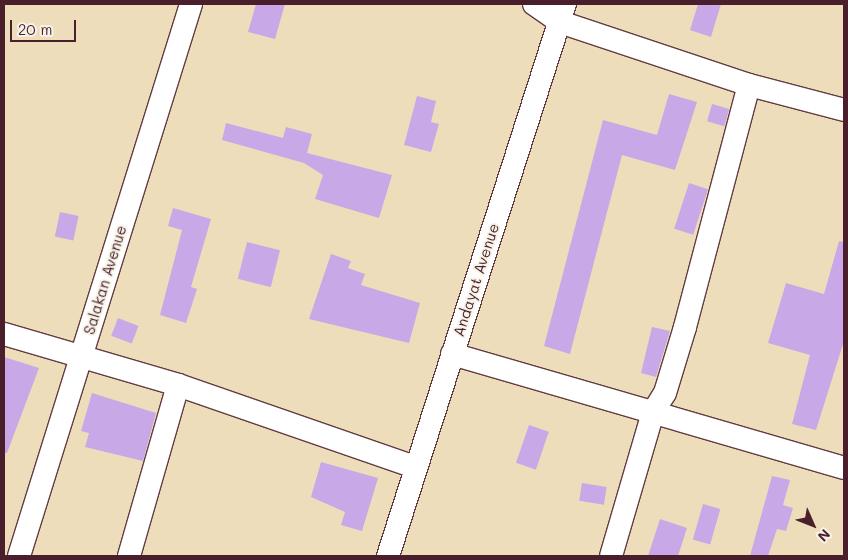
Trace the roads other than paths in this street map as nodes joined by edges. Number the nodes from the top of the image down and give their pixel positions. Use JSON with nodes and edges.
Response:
{"nodes":[{"id":1,"x":191,"y":4,"type":"edge"},
{"id":2,"x":534,"y":4,"type":"edge"},
{"id":3,"x":562,"y":13,"type":"edge"},
{"id":4,"x":749,"y":85,"type":"junction"},
{"id":5,"x":844,"y":110,"type":"edge"},
{"id":6,"x":4,"y":334,"type":"edge"},
{"id":7,"x":452,"y":354,"type":"junction"},
{"id":8,"x":81,"y":356,"type":"junction"},
{"id":9,"x":178,"y":385,"type":"junction"},
{"id":10,"x":653,"y":412,"type":"junction"},
{"id":11,"x":415,"y":467,"type":"junction"},
{"id":12,"x":844,"y":468,"type":"edge"},
{"id":13,"x":19,"y":556,"type":"edge"},
{"id":14,"x":129,"y":556,"type":"edge"},
{"id":15,"x":388,"y":556,"type":"edge"},
{"id":16,"x":611,"y":556,"type":"edge"}],
"edges":[{"from":1,"to":8,"type":"street","name":"Salakan Avenue"},
{"from":2,"to":3,"type":"street"},
{"from":3,"to":4,"type":"street"},
{"from":3,"to":7,"type":"street","name":"Andayat Avenue"},
{"from":4,"to":5,"type":"street"},
{"from":4,"to":10,"type":"street"},
{"from":6,"to":8,"type":"street"},
{"from":7,"to":10,"type":"street"},
{"from":7,"to":11,"type":"street","name":"Andayat Avenue"},
{"from":8,"to":9,"type":"street"},
{"from":8,"to":13,"type":"street","name":"Salakan Avenue"},
{"from":9,"to":11,"type":"street"},
{"from":9,"to":14,"type":"street"},
{"from":10,"to":12,"type":"street"},
{"from":10,"to":16,"type":"street"},
{"from":11,"to":15,"type":"street","name":"Andayat Avenue"}]}
